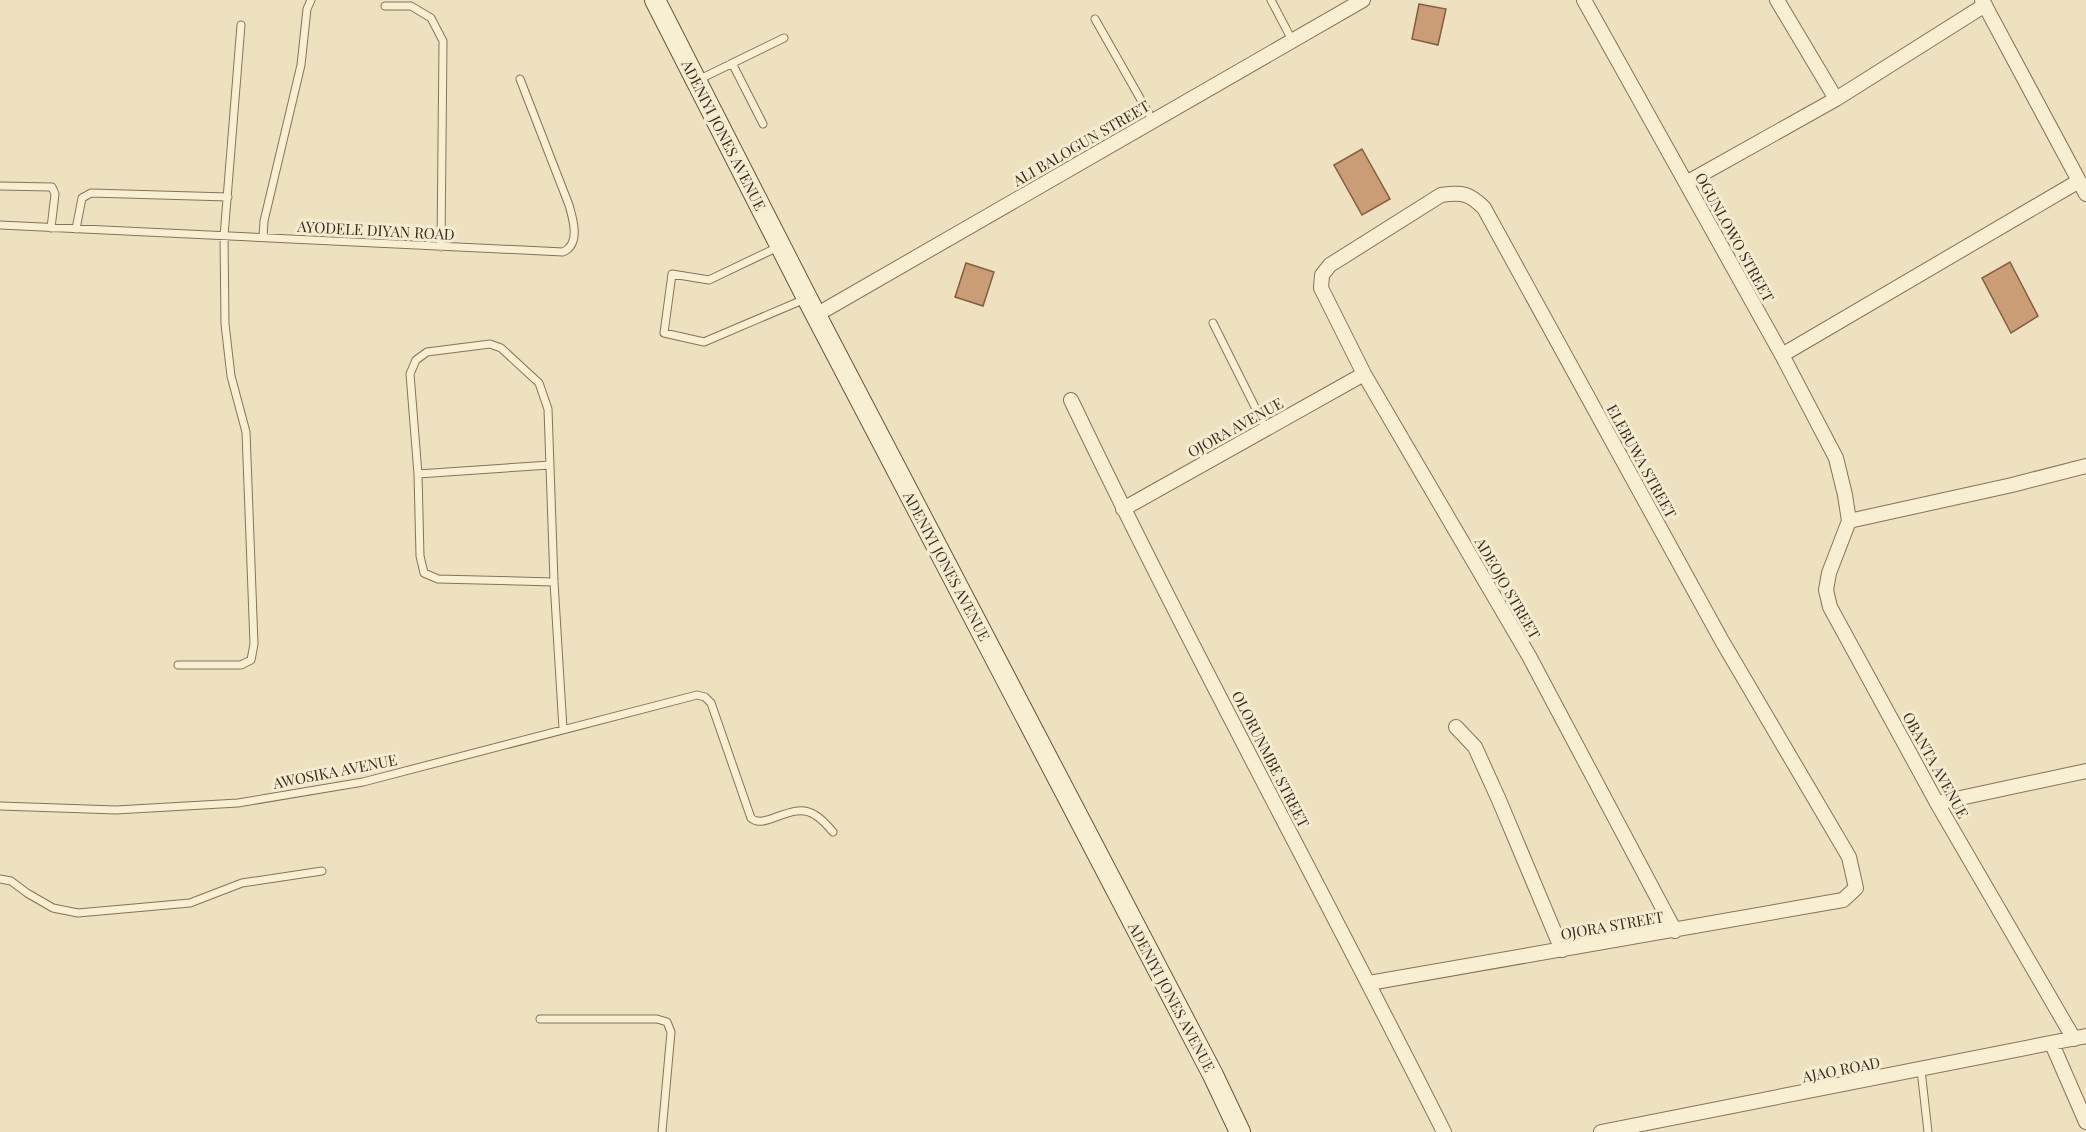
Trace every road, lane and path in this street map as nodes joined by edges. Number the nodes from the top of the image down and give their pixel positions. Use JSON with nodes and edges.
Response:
{"nodes":[{"id":1,"x":311,"y":0,"type":"edge"},
{"id":2,"x":654,"y":0,"type":"edge"},
{"id":3,"x":1271,"y":0,"type":"edge"},
{"id":4,"x":1363,"y":0,"type":"edge"},
{"id":5,"x":1584,"y":0,"type":"edge"},
{"id":6,"x":1777,"y":0,"type":"edge"},
{"id":7,"x":1984,"y":3,"type":"edge"},
{"id":8,"x":385,"y":6,"type":"dead end"},
{"id":9,"x":1095,"y":19,"type":"dead end"},
{"id":10,"x":241,"y":25,"type":"dead end"},
{"id":11,"x":784,"y":38,"type":"dead end"},
{"id":12,"x":1292,"y":40,"type":"junction"},
{"id":13,"x":732,"y":63,"type":"junction"},
{"id":14,"x":520,"y":79,"type":"dead end"},
{"id":15,"x":696,"y":81,"type":"junction"},
{"id":16,"x":1836,"y":99,"type":"junction"},
{"id":17,"x":1153,"y":121,"type":"junction"},
{"id":18,"x":763,"y":124,"type":"dead end"},
{"id":19,"x":2079,"y":181,"type":"junction"},
{"id":20,"x":1686,"y":183,"type":"junction"},
{"id":21,"x":0,"y":186,"type":"edge"},
{"id":22,"x":2086,"y":194,"type":"edge"},
{"id":23,"x":228,"y":197,"type":"junction"},
{"id":24,"x":0,"y":225,"type":"edge"},
{"id":25,"x":51,"y":228,"type":"junction"},
{"id":26,"x":76,"y":229,"type":"junction"},
{"id":27,"x":224,"y":236,"type":"junction"},
{"id":28,"x":263,"y":237,"type":"junction"},
{"id":29,"x":780,"y":245,"type":"junction"},
{"id":30,"x":441,"y":247,"type":"junction"},
{"id":31,"x":1330,"y":265,"type":"joint"},
{"id":32,"x":811,"y":306,"type":"junction"},
{"id":33,"x":1213,"y":323,"type":"dead end"},
{"id":34,"x":1782,"y":355,"type":"junction"},
{"id":35,"x":1364,"y":374,"type":"junction"},
{"id":36,"x":1071,"y":400,"type":"dead end"},
{"id":37,"x":1266,"y":429,"type":"junction"},
{"id":38,"x":550,"y":465,"type":"junction"},
{"id":39,"x":2086,"y":466,"type":"edge"},
{"id":40,"x":418,"y":474,"type":"junction"},
{"id":41,"x":1845,"y":495,"type":"joint"},
{"id":42,"x":1123,"y":509,"type":"junction"},
{"id":43,"x":1849,"y":521,"type":"junction"},
{"id":44,"x":554,"y":582,"type":"junction"},
{"id":45,"x":178,"y":665,"type":"dead end"},
{"id":46,"x":1456,"y":727,"type":"dead end"},
{"id":47,"x":563,"y":729,"type":"junction"},
{"id":48,"x":2086,"y":771,"type":"edge"},
{"id":49,"x":1937,"y":803,"type":"junction"},
{"id":50,"x":0,"y":806,"type":"edge"},
{"id":51,"x":833,"y":832,"type":"dead end"},
{"id":52,"x":322,"y":871,"type":"dead end"},
{"id":53,"x":0,"y":879,"type":"edge"},
{"id":54,"x":1856,"y":888,"type":"joint"},
{"id":55,"x":1675,"y":930,"type":"junction"},
{"id":56,"x":1562,"y":950,"type":"junction"},
{"id":57,"x":1370,"y":983,"type":"junction"},
{"id":58,"x":540,"y":1019,"type":"dead end"},
{"id":59,"x":2080,"y":1038,"type":"edge"},
{"id":60,"x":2052,"y":1044,"type":"junction"},
{"id":61,"x":1921,"y":1070,"type":"junction"},
{"id":62,"x":2086,"y":1122,"type":"edge"},
{"id":63,"x":662,"y":1132,"type":"edge"},
{"id":64,"x":1240,"y":1132,"type":"edge"},
{"id":65,"x":1444,"y":1132,"type":"edge"},
{"id":66,"x":1601,"y":1132,"type":"edge"},
{"id":67,"x":1928,"y":1132,"type":"edge"}],
"edges":[{"from":1,"to":28,"type":"lane"},
{"from":2,"to":15,"type":"street","name":"ADENIYI JONES AVENUE"},
{"from":3,"to":12,"type":"lane"},
{"from":4,"to":12,"type":"street","name":"ALI BALOGUN STREET"},
{"from":5,"to":20,"type":"street","name":"OGUNLOWO STREET"},
{"from":6,"to":16,"type":"street"},
{"from":7,"to":16,"type":"street"},
{"from":7,"to":19,"type":"street"},
{"from":8,"to":30,"type":"lane"},
{"from":9,"to":17,"type":"lane"},
{"from":10,"to":23,"type":"lane"},
{"from":11,"to":13,"type":"lane"},
{"from":12,"to":17,"type":"street","name":"ALI BALOGUN STREET"},
{"from":13,"to":15,"type":"lane"},
{"from":13,"to":18,"type":"lane"},
{"from":14,"to":30,"type":"lane","name":"AYODELE DIYAN ROAD"},
{"from":15,"to":29,"type":"street","name":"ADENIYI JONES AVENUE"},
{"from":16,"to":20,"type":"street"},
{"from":17,"to":32,"type":"street","name":"ALI BALOGUN STREET"},
{"from":19,"to":22,"type":"street"},
{"from":19,"to":34,"type":"street"},
{"from":20,"to":34,"type":"street","name":"OGUNLOWO STREET"},
{"from":21,"to":25,"type":"lane"},
{"from":23,"to":26,"type":"lane"},
{"from":23,"to":27,"type":"lane"},
{"from":24,"to":25,"type":"lane","name":"AYODELE DIYAN ROAD"},
{"from":25,"to":26,"type":"lane","name":"AYODELE DIYAN ROAD"},
{"from":26,"to":27,"type":"lane","name":"AYODELE DIYAN ROAD"},
{"from":27,"to":28,"type":"lane","name":"AYODELE DIYAN ROAD"},
{"from":27,"to":45,"type":"lane"},
{"from":28,"to":30,"type":"lane","name":"AYODELE DIYAN ROAD"},
{"from":29,"to":32,"type":"street","name":"ADENIYI JONES AVENUE"},
{"from":29,"to":32,"type":"lane"},
{"from":31,"to":35,"type":"street","name":"ADEOJO STREET"},
{"from":31,"to":54,"type":"street","name":"ELEBUWA STREET"},
{"from":32,"to":64,"type":"street","name":"ADENIYI JONES AVENUE"},
{"from":33,"to":37,"type":"lane"},
{"from":34,"to":41,"type":"street","name":"OGUNLOWO STREET"},
{"from":35,"to":37,"type":"street","name":"OJORA AVENUE"},
{"from":35,"to":55,"type":"street","name":"ADEOJO STREET"},
{"from":36,"to":42,"type":"street","name":"OLORUNMBE STREET"},
{"from":37,"to":42,"type":"street","name":"OJORA AVENUE"},
{"from":38,"to":40,"type":"lane"},
{"from":38,"to":40,"type":"lane"},
{"from":38,"to":44,"type":"lane"},
{"from":39,"to":43,"type":"street"},
{"from":40,"to":44,"type":"lane"},
{"from":41,"to":43,"type":"street","name":"OBANTA AVENUE"},
{"from":42,"to":57,"type":"street","name":"OLORUNMBE STREET"},
{"from":43,"to":49,"type":"street","name":"OBANTA AVENUE"},
{"from":44,"to":47,"type":"lane"},
{"from":46,"to":56,"type":"street"},
{"from":47,"to":50,"type":"lane","name":"AWOSIKA AVENUE"},
{"from":47,"to":51,"type":"lane","name":"AWOSIKA AVENUE"},
{"from":48,"to":49,"type":"street"},
{"from":49,"to":59,"type":"street","name":"OBANTA AVENUE"},
{"from":52,"to":53,"type":"lane"},
{"from":54,"to":55,"type":"street","name":"OJORA STREET"},
{"from":55,"to":56,"type":"street","name":"OJORA STREET"},
{"from":56,"to":57,"type":"street","name":"OJORA STREET"},
{"from":57,"to":65,"type":"street","name":"OLORUNMBE STREET"},
{"from":58,"to":63,"type":"lane"},
{"from":59,"to":60,"type":"street","name":"AJAO ROAD"},
{"from":60,"to":61,"type":"street","name":"AJAO ROAD"},
{"from":60,"to":62,"type":"street"},
{"from":61,"to":66,"type":"street","name":"AJAO ROAD"},
{"from":61,"to":67,"type":"lane"}]}
